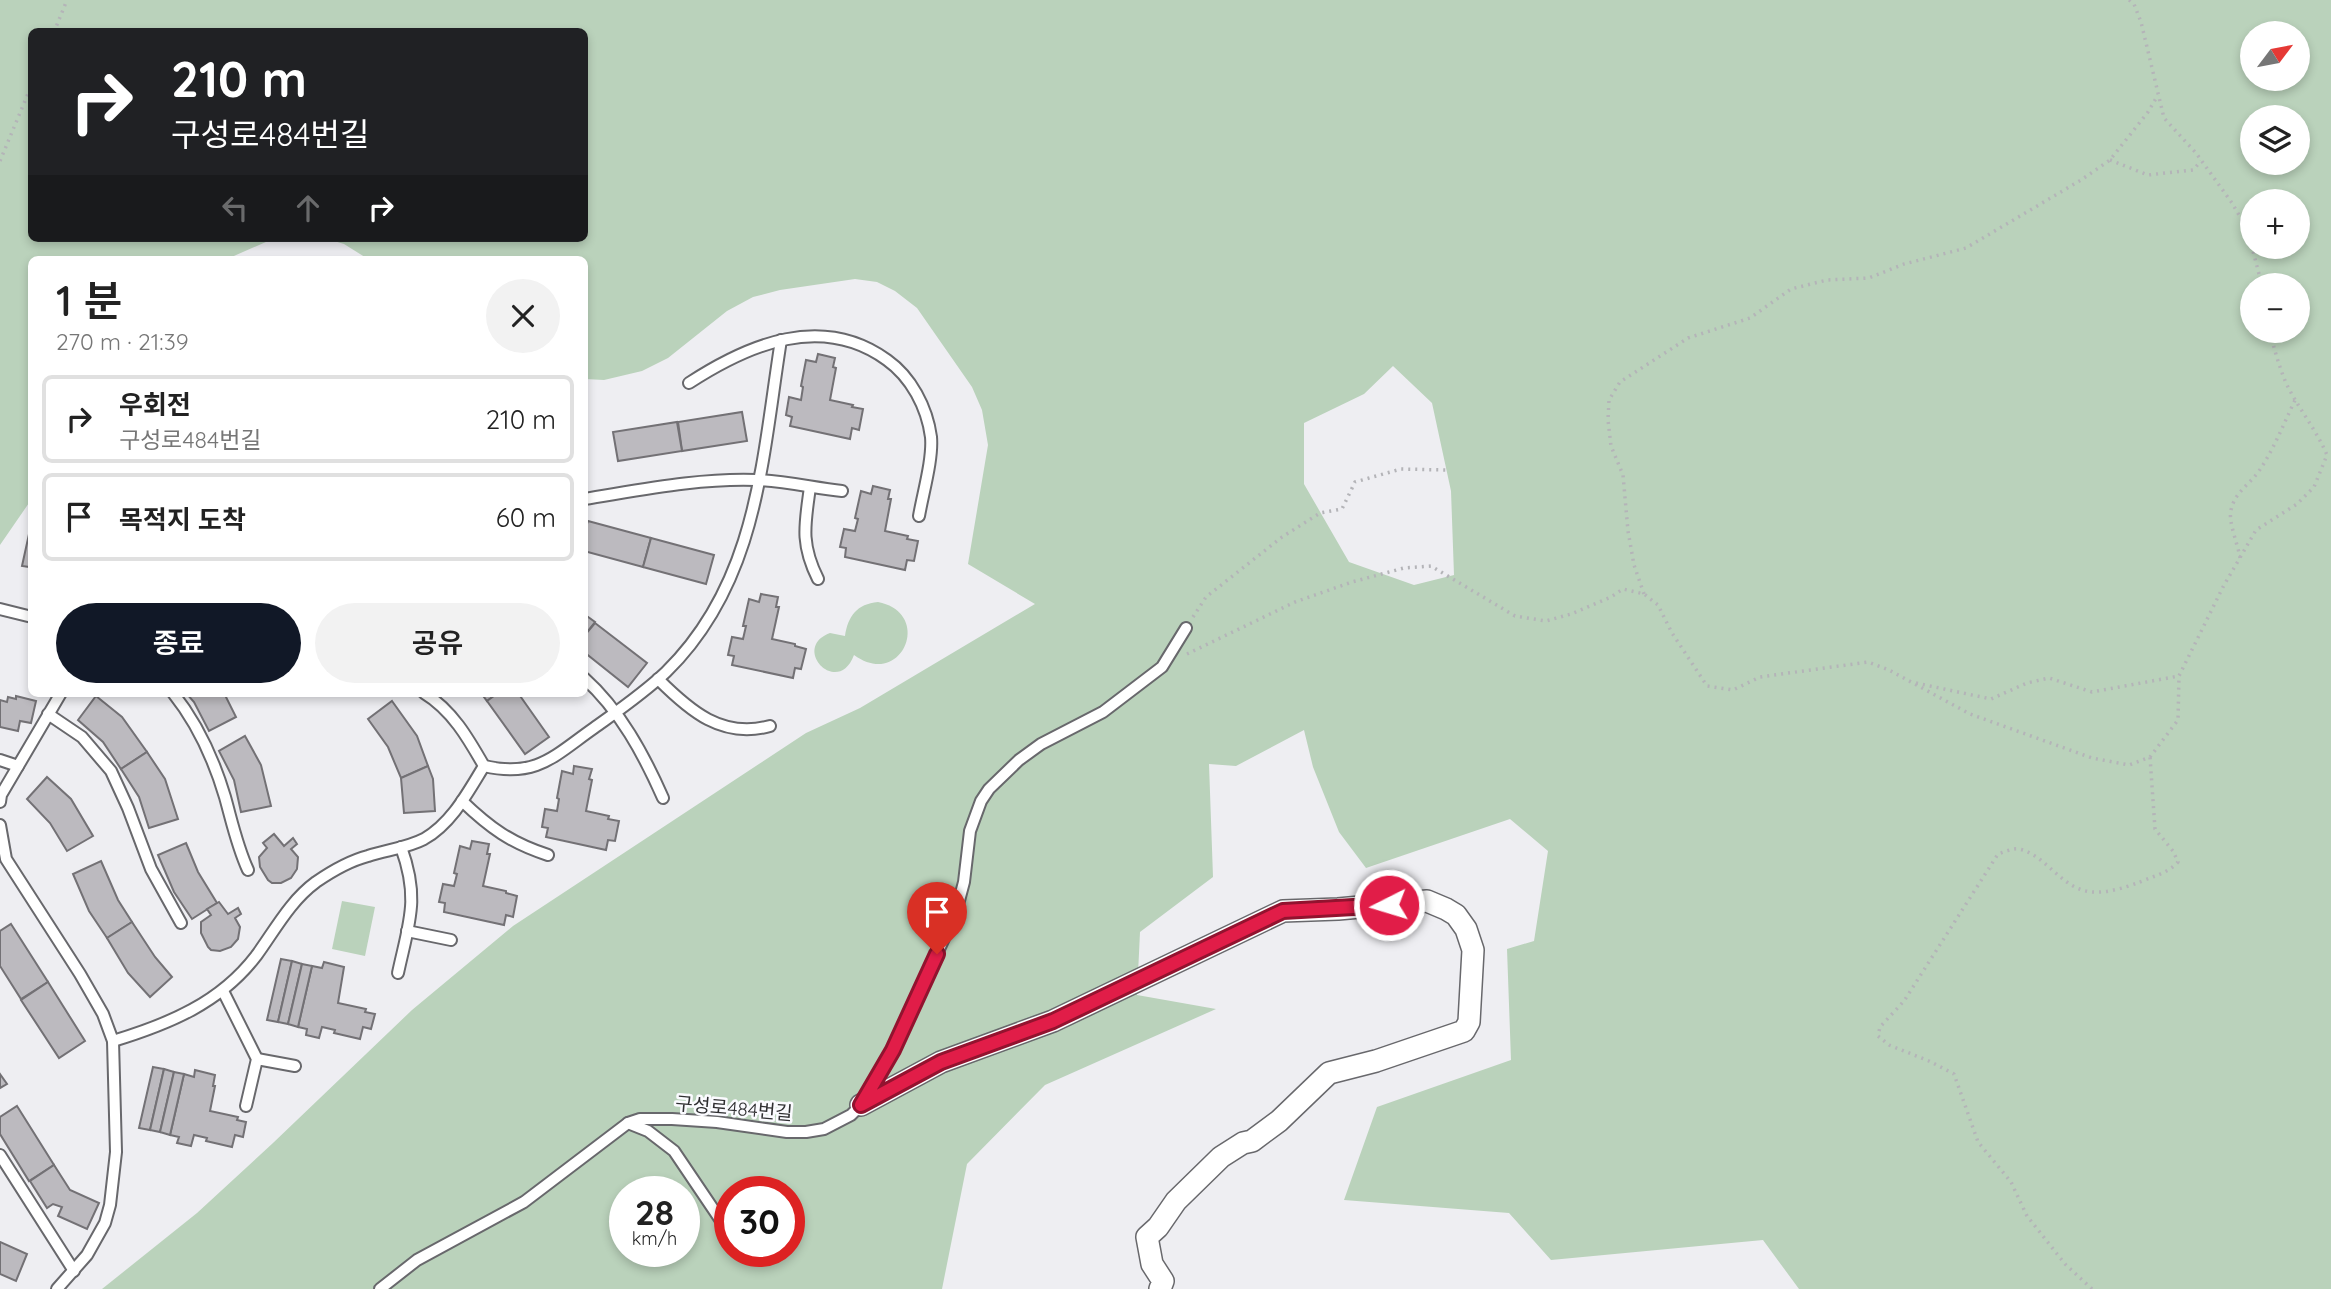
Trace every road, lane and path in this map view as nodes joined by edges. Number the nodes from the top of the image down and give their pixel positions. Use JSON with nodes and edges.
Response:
{"nodes":[{"id":1,"x":67,"y":0,"type":"edge"},
{"id":2,"x":2129,"y":0,"type":"edge"},
{"id":3,"x":56,"y":28,"type":"edge"},
{"id":4,"x":28,"y":94,"type":"edge"},
{"id":5,"x":2158,"y":95,"type":"junction"},
{"id":6,"x":2110,"y":160,"type":"junction"},
{"id":7,"x":0,"y":161,"type":"edge"},
{"id":8,"x":2202,"y":161,"type":"junction"},
{"id":9,"x":2259,"y":273,"type":"edge"},
{"id":10,"x":781,"y":340,"type":"junction"},
{"id":11,"x":2272,"y":343,"type":"edge"},
{"id":12,"x":689,"y":383,"type":"dead end"},
{"id":13,"x":2295,"y":398,"type":"junction"},
{"id":14,"x":1446,"y":470,"type":"dead end"},
{"id":15,"x":759,"y":480,"type":"junction"},
{"id":16,"x":810,"y":487,"type":"junction"},
{"id":17,"x":842,"y":491,"type":"dead end"},
{"id":18,"x":588,"y":498,"type":"edge"},
{"id":19,"x":919,"y":516,"type":"dead end"},
{"id":20,"x":2240,"y":558,"type":"junction"},
{"id":21,"x":818,"y":579,"type":"dead end"},
{"id":22,"x":1644,"y":594,"type":"junction"},
{"id":23,"x":0,"y":609,"type":"edge"},
{"id":24,"x":28,"y":616,"type":"edge"},
{"id":25,"x":1186,"y":628,"type":"joint"},
{"id":26,"x":1162,"y":667,"type":"junction"},
{"id":27,"x":2179,"y":676,"type":"junction"},
{"id":28,"x":658,"y":679,"type":"junction"},
{"id":29,"x":1910,"y":681,"type":"junction"},
{"id":30,"x":588,"y":682,"type":"edge"},
{"id":31,"x":59,"y":697,"type":"edge"},
{"id":32,"x":176,"y":697,"type":"edge"},
{"id":33,"x":430,"y":697,"type":"edge"},
{"id":34,"x":616,"y":713,"type":"junction"},
{"id":35,"x":48,"y":714,"type":"junction"},
{"id":36,"x":770,"y":726,"type":"dead end"},
{"id":37,"x":2150,"y":757,"type":"junction"},
{"id":38,"x":0,"y":760,"type":"edge"},
{"id":39,"x":18,"y":765,"type":"junction"},
{"id":40,"x":484,"y":766,"type":"junction"},
{"id":41,"x":663,"y":798,"type":"dead end"},
{"id":42,"x":462,"y":801,"type":"junction"},
{"id":43,"x":0,"y":802,"type":"edge"},
{"id":44,"x":0,"y":825,"type":"edge"},
{"id":45,"x":401,"y":847,"type":"junction"},
{"id":46,"x":548,"y":855,"type":"dead end"},
{"id":47,"x":3,"y":860,"type":"edge"},
{"id":48,"x":248,"y":870,"type":"dead end"},
{"id":49,"x":181,"y":923,"type":"dead end"},
{"id":50,"x":407,"y":931,"type":"junction"},
{"id":51,"x":451,"y":940,"type":"dead end"},
{"id":52,"x":398,"y":973,"type":"dead end"},
{"id":53,"x":223,"y":991,"type":"junction"},
{"id":54,"x":113,"y":1041,"type":"junction"},
{"id":55,"x":257,"y":1059,"type":"junction"},
{"id":56,"x":295,"y":1066,"type":"dead end"},
{"id":57,"x":861,"y":1105,"type":"junction"},
{"id":58,"x":246,"y":1106,"type":"dead end"},
{"id":59,"x":628,"y":1122,"type":"junction"},
{"id":60,"x":0,"y":1155,"type":"edge"},
{"id":61,"x":714,"y":1210,"type":"edge"},
{"id":62,"x":74,"y":1271,"type":"junction"},
{"id":63,"x":57,"y":1289,"type":"edge"},
{"id":64,"x":380,"y":1289,"type":"edge"},
{"id":65,"x":1160,"y":1289,"type":"edge"},
{"id":66,"x":2092,"y":1289,"type":"edge"}],
"edges":[{"from":1,"to":3,"type":"path"},
{"from":2,"to":5,"type":"path"},
{"from":4,"to":7,"type":"path"},
{"from":5,"to":6,"type":"path"},
{"from":5,"to":8,"type":"path"},
{"from":6,"to":8,"type":"path"},
{"from":6,"to":22,"type":"path"},
{"from":8,"to":9,"type":"path"},
{"from":10,"to":12,"type":"lane"},
{"from":10,"to":15,"type":"lane"},
{"from":10,"to":19,"type":"lane"},
{"from":11,"to":13,"type":"path"},
{"from":13,"to":20,"type":"path"},
{"from":13,"to":20,"type":"path"},
{"from":14,"to":25,"type":"path"},
{"from":15,"to":16,"type":"lane"},
{"from":15,"to":18,"type":"lane"},
{"from":15,"to":28,"type":"lane"},
{"from":16,"to":17,"type":"lane"},
{"from":16,"to":21,"type":"lane"},
{"from":20,"to":27,"type":"path"},
{"from":22,"to":26,"type":"path"},
{"from":22,"to":29,"type":"path"},
{"from":23,"to":24,"type":"lane"},
{"from":25,"to":26,"type":"lane","name":"구성로484번길"},
{"from":26,"to":57,"type":"lane","name":"구성로484번길"},
{"from":27,"to":29,"type":"path"},
{"from":27,"to":37,"type":"path"},
{"from":28,"to":34,"type":"lane"},
{"from":28,"to":36,"type":"lane"},
{"from":29,"to":37,"type":"path"},
{"from":30,"to":34,"type":"lane"},
{"from":31,"to":35,"type":"lane"},
{"from":32,"to":48,"type":"lane"},
{"from":33,"to":40,"type":"lane"},
{"from":34,"to":40,"type":"lane"},
{"from":34,"to":41,"type":"lane"},
{"from":35,"to":39,"type":"lane"},
{"from":35,"to":49,"type":"lane"},
{"from":37,"to":66,"type":"path"},
{"from":38,"to":39,"type":"lane"},
{"from":39,"to":43,"type":"lane"},
{"from":40,"to":42,"type":"lane"},
{"from":42,"to":45,"type":"lane"},
{"from":42,"to":46,"type":"lane"},
{"from":44,"to":47,"type":"lane"},
{"from":45,"to":50,"type":"lane"},
{"from":45,"to":53,"type":"lane"},
{"from":47,"to":54,"type":"lane"},
{"from":50,"to":51,"type":"lane"},
{"from":50,"to":52,"type":"lane"},
{"from":53,"to":54,"type":"lane"},
{"from":53,"to":55,"type":"lane"},
{"from":54,"to":62,"type":"lane"},
{"from":55,"to":56,"type":"lane"},
{"from":55,"to":58,"type":"lane"},
{"from":57,"to":59,"type":"lane","name":"구성로484번길"},
{"from":57,"to":65,"type":"street"},
{"from":59,"to":61,"type":"lane"},
{"from":59,"to":64,"type":"lane"},
{"from":60,"to":62,"type":"lane"},
{"from":62,"to":63,"type":"lane"}]}
